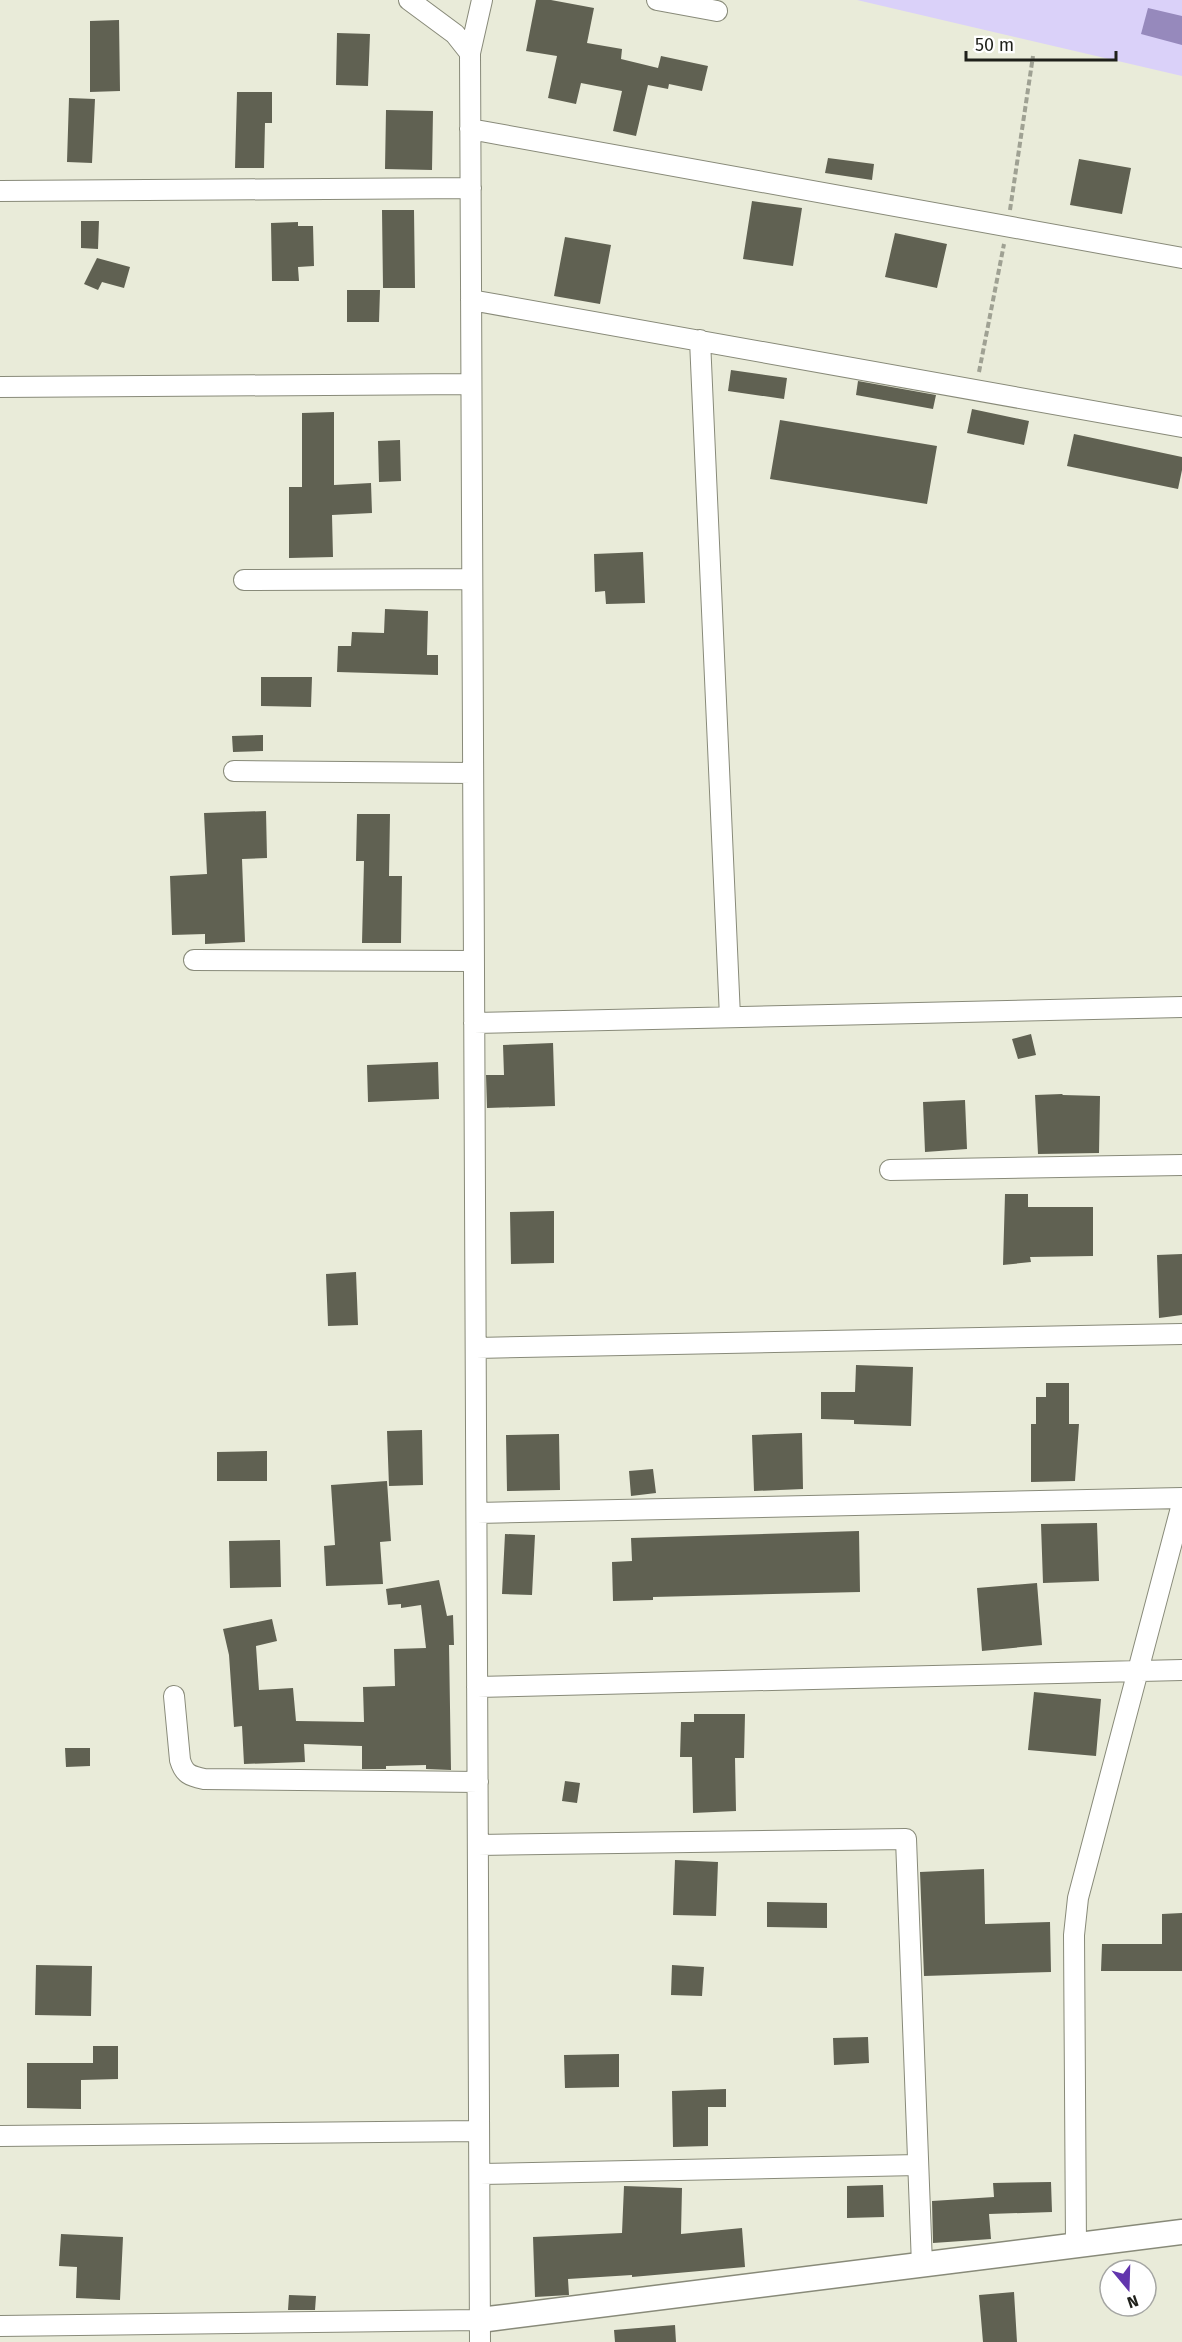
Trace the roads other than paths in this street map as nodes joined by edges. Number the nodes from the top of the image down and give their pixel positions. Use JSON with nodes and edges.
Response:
{"nodes":[{"id":1,"x":409,"y":0,"type":"edge"},
{"id":2,"x":482,"y":0,"type":"edge"},
{"id":3,"x":657,"y":0,"type":"edge"},
{"id":4,"x":717,"y":11,"type":"dead end"},
{"id":5,"x":470,"y":53,"type":"junction"},
{"id":6,"x":470,"y":129,"type":"junction"},
{"id":7,"x":471,"y":188,"type":"junction"},
{"id":8,"x":0,"y":191,"type":"edge"},
{"id":9,"x":1182,"y":258,"type":"edge"},
{"id":10,"x":471,"y":300,"type":"junction"},
{"id":11,"x":700,"y":340,"type":"junction"},
{"id":12,"x":471,"y":384,"type":"junction"},
{"id":13,"x":0,"y":387,"type":"edge"},
{"id":14,"x":1182,"y":427,"type":"edge"},
{"id":15,"x":472,"y":579,"type":"junction"},
{"id":16,"x":244,"y":580,"type":"dead end"},
{"id":17,"x":234,"y":771,"type":"dead end"},
{"id":18,"x":473,"y":773,"type":"junction"},
{"id":19,"x":194,"y":960,"type":"dead end"},
{"id":20,"x":474,"y":961,"type":"junction"},
{"id":21,"x":1182,"y":1007,"type":"edge"},
{"id":22,"x":730,"y":1017,"type":"junction"},
{"id":23,"x":474,"y":1023,"type":"junction"},
{"id":24,"x":1182,"y":1165,"type":"edge"},
{"id":25,"x":890,"y":1170,"type":"dead end"},
{"id":26,"x":1182,"y":1334,"type":"edge"},
{"id":27,"x":476,"y":1348,"type":"junction"},
{"id":28,"x":1182,"y":1498,"type":"edge"},
{"id":29,"x":1182,"y":1504,"type":"edge"},
{"id":30,"x":477,"y":1513,"type":"junction"},
{"id":31,"x":1182,"y":1670,"type":"edge"},
{"id":32,"x":1138,"y":1671,"type":"junction"},
{"id":33,"x":477,"y":1688,"type":"junction"},
{"id":34,"x":174,"y":1696,"type":"dead end"},
{"id":35,"x":478,"y":1782,"type":"junction"},
{"id":36,"x":478,"y":1845,"type":"junction"},
{"id":37,"x":479,"y":2131,"type":"junction"},
{"id":38,"x":0,"y":2136,"type":"edge"},
{"id":39,"x":918,"y":2165,"type":"junction"},
{"id":40,"x":480,"y":2174,"type":"junction"},
{"id":41,"x":1182,"y":2232,"type":"edge"},
{"id":42,"x":1076,"y":2246,"type":"junction"},
{"id":43,"x":922,"y":2265,"type":"junction"},
{"id":44,"x":13,"y":2331,"type":"edge"},
{"id":45,"x":480,"y":2331,"type":"edge"},
{"id":46,"x":210,"y":2333,"type":"edge"}],
"edges":[{"from":1,"to":5,"type":"street"},
{"from":2,"to":5,"type":"street"},
{"from":3,"to":4,"type":"street"},
{"from":5,"to":6,"type":"street"},
{"from":6,"to":7,"type":"street"},
{"from":6,"to":9,"type":"street"},
{"from":7,"to":8,"type":"street"},
{"from":7,"to":10,"type":"street"},
{"from":10,"to":11,"type":"street"},
{"from":10,"to":12,"type":"street"},
{"from":11,"to":14,"type":"street"},
{"from":11,"to":22,"type":"street"},
{"from":12,"to":13,"type":"street"},
{"from":12,"to":15,"type":"street"},
{"from":15,"to":16,"type":"street"},
{"from":15,"to":18,"type":"street"},
{"from":17,"to":18,"type":"street"},
{"from":18,"to":20,"type":"street"},
{"from":19,"to":20,"type":"street"},
{"from":20,"to":23,"type":"street"},
{"from":21,"to":22,"type":"street"},
{"from":22,"to":23,"type":"street"},
{"from":23,"to":27,"type":"street"},
{"from":24,"to":25,"type":"street"},
{"from":26,"to":27,"type":"street"},
{"from":27,"to":30,"type":"street"},
{"from":28,"to":30,"type":"street"},
{"from":29,"to":32,"type":"street"},
{"from":30,"to":33,"type":"street"},
{"from":31,"to":32,"type":"street"},
{"from":32,"to":33,"type":"street"},
{"from":32,"to":42,"type":"street"},
{"from":33,"to":35,"type":"street"},
{"from":34,"to":35,"type":"street"},
{"from":35,"to":36,"type":"street"},
{"from":36,"to":37,"type":"street"},
{"from":36,"to":39,"type":"street"},
{"from":37,"to":38,"type":"street"},
{"from":37,"to":40,"type":"street"},
{"from":39,"to":40,"type":"street"},
{"from":39,"to":43,"type":"street"},
{"from":40,"to":45,"type":"street"},
{"from":41,"to":42,"type":"street"},
{"from":42,"to":43,"type":"street"},
{"from":43,"to":45,"type":"street"},
{"from":44,"to":46,"type":"street"},
{"from":45,"to":46,"type":"street"}]}
